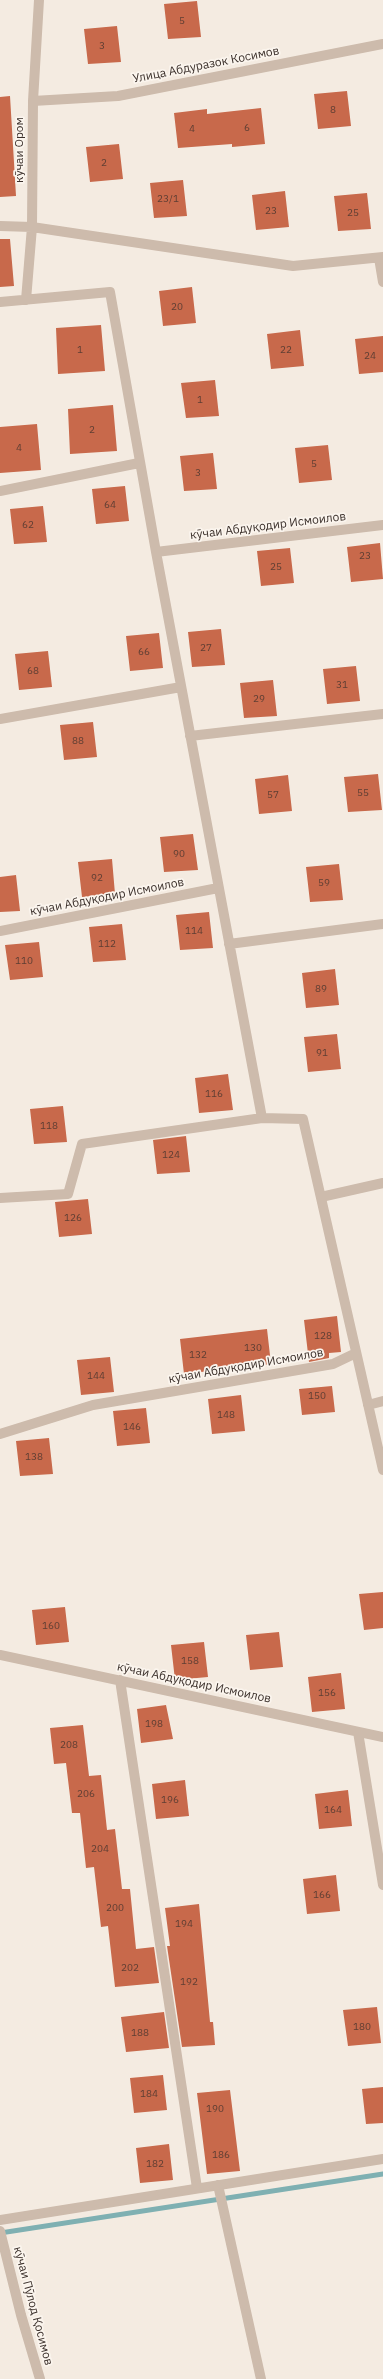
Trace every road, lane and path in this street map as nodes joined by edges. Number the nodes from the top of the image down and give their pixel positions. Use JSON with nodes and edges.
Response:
{"nodes":[{"id":1,"x":39,"y":0,"type":"edge"},
{"id":2,"x":383,"y":44,"type":"edge"},
{"id":3,"x":33,"y":101,"type":"junction"},
{"id":4,"x":0,"y":226,"type":"edge"},
{"id":5,"x":32,"y":227,"type":"junction"},
{"id":6,"x":381,"y":258,"type":"edge"},
{"id":7,"x":383,"y":282,"type":"edge"},
{"id":8,"x":26,"y":300,"type":"junction"},
{"id":9,"x":0,"y":302,"type":"edge"},
{"id":10,"x":139,"y":463,"type":"junction"},
{"id":11,"x":0,"y":491,"type":"edge"},
{"id":12,"x":383,"y":525,"type":"edge"},
{"id":13,"x":156,"y":552,"type":"junction"},
{"id":14,"x":181,"y":687,"type":"junction"},
{"id":15,"x":383,"y":714,"type":"edge"},
{"id":16,"x":0,"y":719,"type":"edge"},
{"id":17,"x":190,"y":736,"type":"junction"},
{"id":18,"x":218,"y":888,"type":"junction"},
{"id":19,"x":383,"y":924,"type":"edge"},
{"id":20,"x":0,"y":931,"type":"edge"},
{"id":21,"x":229,"y":944,"type":"junction"},
{"id":22,"x":262,"y":1118,"type":"junction"},
{"id":23,"x":383,"y":1183,"type":"edge"},
{"id":24,"x":321,"y":1197,"type":"junction"},
{"id":25,"x":0,"y":1198,"type":"edge"},
{"id":26,"x":356,"y":1353,"type":"junction"},
{"id":27,"x":383,"y":1401,"type":"edge"},
{"id":28,"x":368,"y":1405,"type":"junction"},
{"id":29,"x":0,"y":1434,"type":"edge"},
{"id":30,"x":383,"y":1470,"type":"edge"},
{"id":31,"x":0,"y":1654,"type":"edge"},
{"id":32,"x":120,"y":1680,"type":"junction"},
{"id":33,"x":358,"y":1732,"type":"junction"},
{"id":34,"x":383,"y":1737,"type":"edge"},
{"id":35,"x":383,"y":1885,"type":"edge"},
{"id":36,"x":383,"y":2159,"type":"edge"},
{"id":37,"x":197,"y":2188,"type":"junction"},
{"id":38,"x":218,"y":2188,"type":"junction"},
{"id":39,"x":0,"y":2220,"type":"edge"},
{"id":40,"x":1,"y":2235,"type":"edge"},
{"id":41,"x":40,"y":2379,"type":"edge"},
{"id":42,"x":261,"y":2379,"type":"edge"}],
"edges":[{"from":1,"to":3,"type":"street","name":"кӯчаи Ором"},
{"from":2,"to":3,"type":"street","name":"Улица Абдуразок Косимов"},
{"from":3,"to":5,"type":"street","name":"кӯчаи Ором"},
{"from":4,"to":5,"type":"street"},
{"from":5,"to":6,"type":"street"},
{"from":5,"to":8,"type":"street","name":"кӯчаи Ором"},
{"from":6,"to":7,"type":"street"},
{"from":8,"to":9,"type":"street"},
{"from":8,"to":10,"type":"street"},
{"from":10,"to":11,"type":"street"},
{"from":10,"to":13,"type":"street"},
{"from":12,"to":13,"type":"street","name":"кӯчаи Абдуқодир Исмоилов"},
{"from":13,"to":14,"type":"street"},
{"from":14,"to":16,"type":"street"},
{"from":14,"to":17,"type":"street"},
{"from":15,"to":17,"type":"street"},
{"from":17,"to":18,"type":"street"},
{"from":18,"to":20,"type":"street","name":"кӯчаи Абдуқодир Исмоилов"},
{"from":18,"to":21,"type":"street"},
{"from":19,"to":21,"type":"street"},
{"from":21,"to":22,"type":"street"},
{"from":22,"to":24,"type":"street"},
{"from":22,"to":25,"type":"street"},
{"from":23,"to":24,"type":"street"},
{"from":24,"to":26,"type":"street"},
{"from":26,"to":28,"type":"street"},
{"from":26,"to":29,"type":"street","name":"кӯчаи Абдуқодир Исмоилов"},
{"from":27,"to":28,"type":"street"},
{"from":28,"to":30,"type":"street"},
{"from":31,"to":32,"type":"street","name":"кӯчаи Абдуқодир Исмоилов"},
{"from":32,"to":33,"type":"street","name":"кӯчаи Абдуқодир Исмоилов"},
{"from":32,"to":37,"type":"street"},
{"from":33,"to":34,"type":"street","name":"кӯчаи Абдуқодир Исмоилов"},
{"from":33,"to":35,"type":"street"},
{"from":36,"to":38,"type":"street"},
{"from":37,"to":38,"type":"street"},
{"from":37,"to":39,"type":"street"},
{"from":38,"to":42,"type":"street"},
{"from":40,"to":41,"type":"street","name":"кӯчаи Пӯлод Қосимов"}]}
